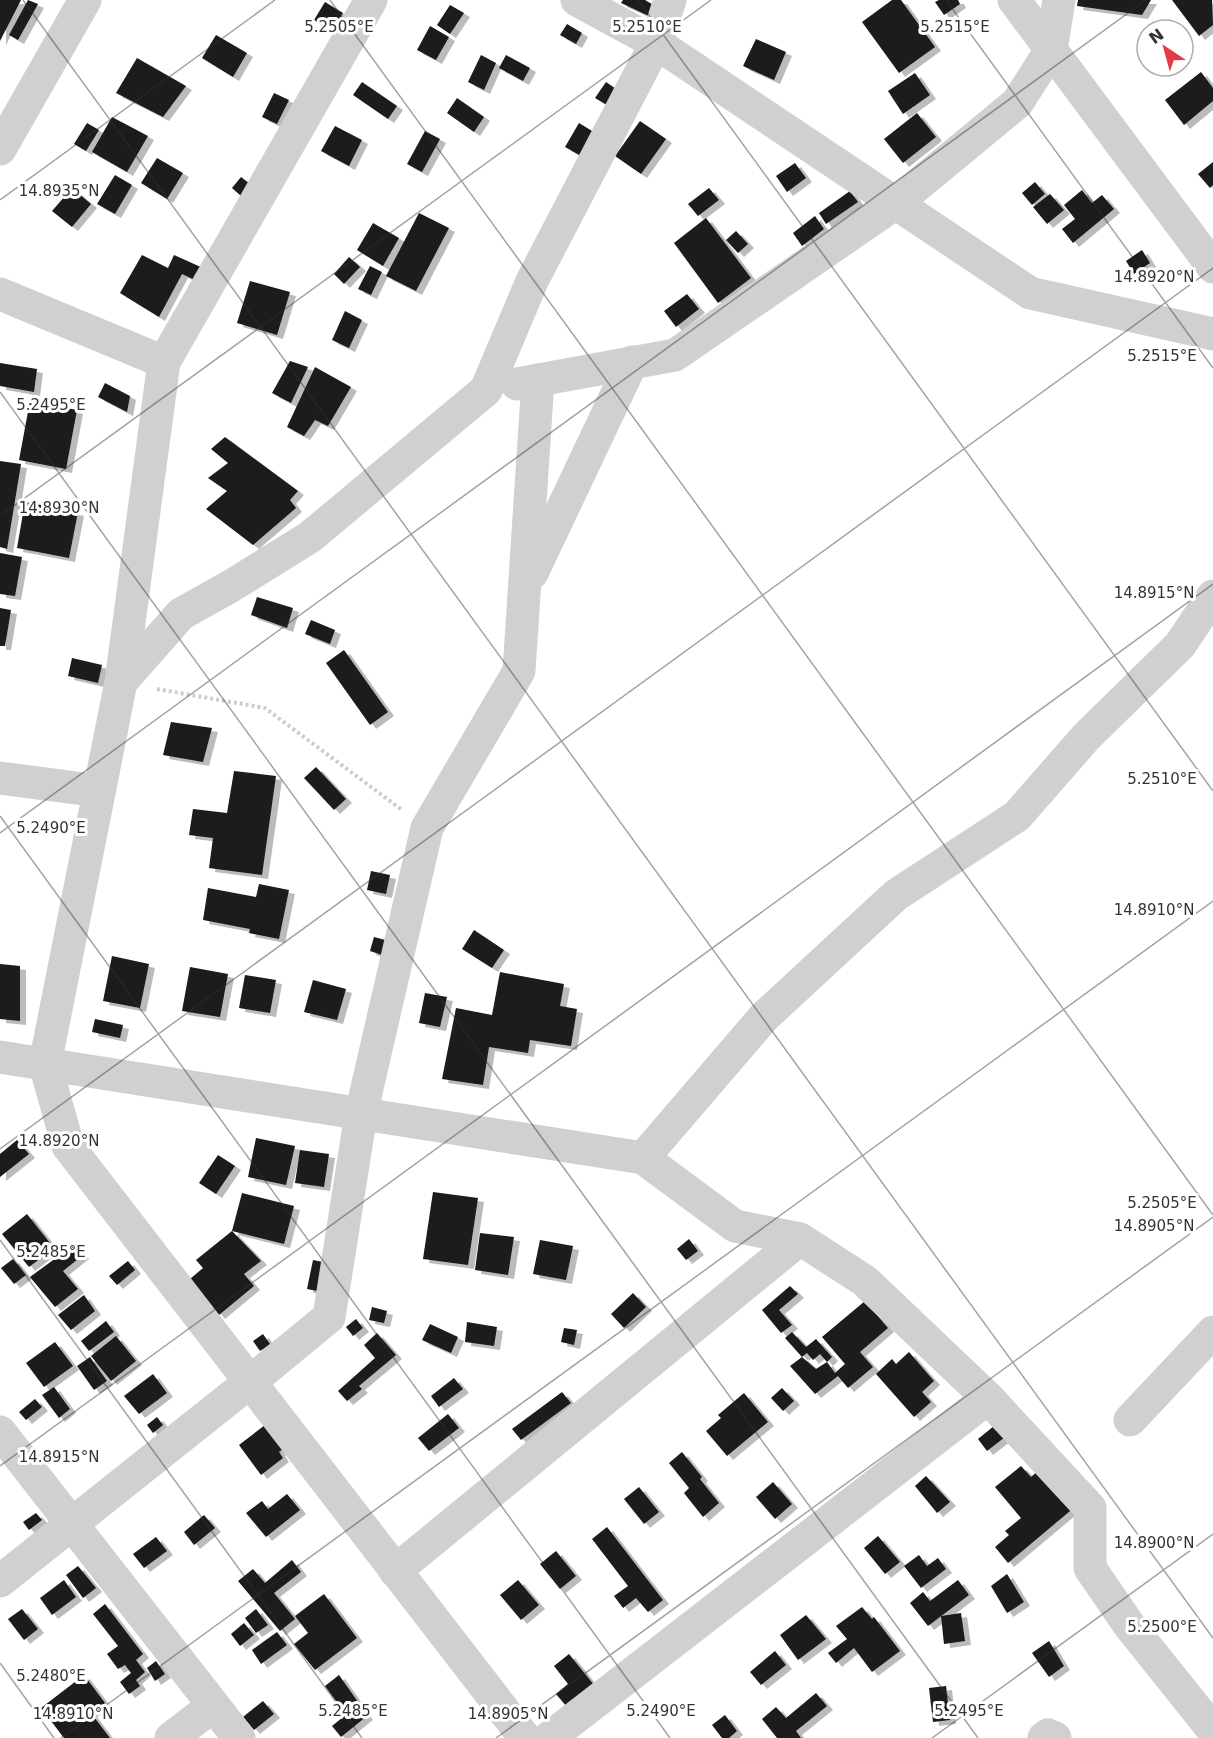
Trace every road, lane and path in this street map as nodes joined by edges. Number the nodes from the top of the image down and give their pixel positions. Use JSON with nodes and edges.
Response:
{"nodes":[{"id":1,"x":85,"y":0,"type":"edge"},
{"id":2,"x":371,"y":0,"type":"edge"},
{"id":3,"x":578,"y":0,"type":"edge"},
{"id":4,"x":670,"y":0,"type":"edge"},
{"id":5,"x":1014,"y":0,"type":"edge"},
{"id":6,"x":1059,"y":0,"type":"edge"},
{"id":7,"x":656,"y":43,"type":"junction"},
{"id":8,"x":1051,"y":50,"type":"junction"},
{"id":9,"x":0,"y":149,"type":"edge"},
{"id":10,"x":896,"y":203,"type":"junction"},
{"id":11,"x":1213,"y":267,"type":"edge"},
{"id":12,"x":0,"y":294,"type":"edge"},
{"id":13,"x":1213,"y":334,"type":"edge"},
{"id":14,"x":164,"y":362,"type":"junction"},
{"id":15,"x":633,"y":362,"type":"junction"},
{"id":16,"x":538,"y":380,"type":"junction"},
{"id":17,"x":486,"y":390,"type":"junction"},
{"id":18,"x":525,"y":588,"type":"junction"},
{"id":19,"x":1213,"y":596,"type":"edge"},
{"id":20,"x":121,"y":682,"type":"junction"},
{"id":21,"x":0,"y":778,"type":"edge"},
{"id":22,"x":99,"y":791,"type":"junction"},
{"id":23,"x":427,"y":828,"type":"junction"},
{"id":24,"x":0,"y":1057,"type":"edge"},
{"id":25,"x":45,"y":1064,"type":"junction"},
{"id":26,"x":361,"y":1114,"type":"junction"},
{"id":27,"x":643,"y":1158,"type":"junction"},
{"id":28,"x":800,"y":1239,"type":"junction"},
{"id":29,"x":1213,"y":1332,"type":"edge"},
{"id":30,"x":250,"y":1383,"type":"junction"},
{"id":31,"x":988,"y":1398,"type":"junction"},
{"id":32,"x":1130,"y":1420,"type":"dead end"},
{"id":33,"x":0,"y":1432,"type":"edge"},
{"id":34,"x":71,"y":1523,"type":"junction"},
{"id":35,"x":396,"y":1571,"type":"junction"},
{"id":36,"x":0,"y":1581,"type":"edge"},
{"id":37,"x":213,"y":1706,"type":"junction"},
{"id":38,"x":1213,"y":1730,"type":"edge"},
{"id":39,"x":171,"y":1738,"type":"edge"},
{"id":40,"x":239,"y":1738,"type":"edge"},
{"id":41,"x":525,"y":1738,"type":"edge"},
{"id":42,"x":549,"y":1738,"type":"edge"},
{"id":43,"x":1044,"y":1738,"type":"edge"},
{"id":44,"x":1055,"y":1738,"type":"edge"}],
"edges":[{"from":1,"to":9,"type":"street"},
{"from":2,"to":14,"type":"street"},
{"from":3,"to":7,"type":"street"},
{"from":4,"to":7,"type":"street"},
{"from":5,"to":8,"type":"street"},
{"from":6,"to":8,"type":"street"},
{"from":7,"to":10,"type":"street"},
{"from":7,"to":17,"type":"street"},
{"from":8,"to":10,"type":"street"},
{"from":8,"to":11,"type":"street"},
{"from":10,"to":13,"type":"street"},
{"from":10,"to":15,"type":"street"},
{"from":12,"to":14,"type":"street"},
{"from":14,"to":20,"type":"street"},
{"from":15,"to":16,"type":"street"},
{"from":15,"to":18,"type":"street"},
{"from":16,"to":17,"type":"street"},
{"from":16,"to":18,"type":"street"},
{"from":17,"to":20,"type":"street"},
{"from":18,"to":23,"type":"street"},
{"from":19,"to":27,"type":"street"},
{"from":20,"to":22,"type":"street"},
{"from":20,"to":23,"type":"path"},
{"from":21,"to":22,"type":"street"},
{"from":22,"to":25,"type":"street"},
{"from":23,"to":26,"type":"street"},
{"from":24,"to":25,"type":"street"},
{"from":25,"to":26,"type":"street"},
{"from":25,"to":30,"type":"street"},
{"from":26,"to":27,"type":"street"},
{"from":26,"to":30,"type":"street"},
{"from":27,"to":28,"type":"street"},
{"from":28,"to":31,"type":"street"},
{"from":28,"to":35,"type":"street"},
{"from":29,"to":32,"type":"street"},
{"from":30,"to":34,"type":"street"},
{"from":30,"to":35,"type":"street"},
{"from":31,"to":38,"type":"street"},
{"from":31,"to":42,"type":"street"},
{"from":33,"to":34,"type":"street"},
{"from":34,"to":36,"type":"street"},
{"from":34,"to":37,"type":"street"},
{"from":35,"to":41,"type":"street"},
{"from":37,"to":39,"type":"street"},
{"from":37,"to":40,"type":"street"},
{"from":43,"to":44,"type":"street"}]}
